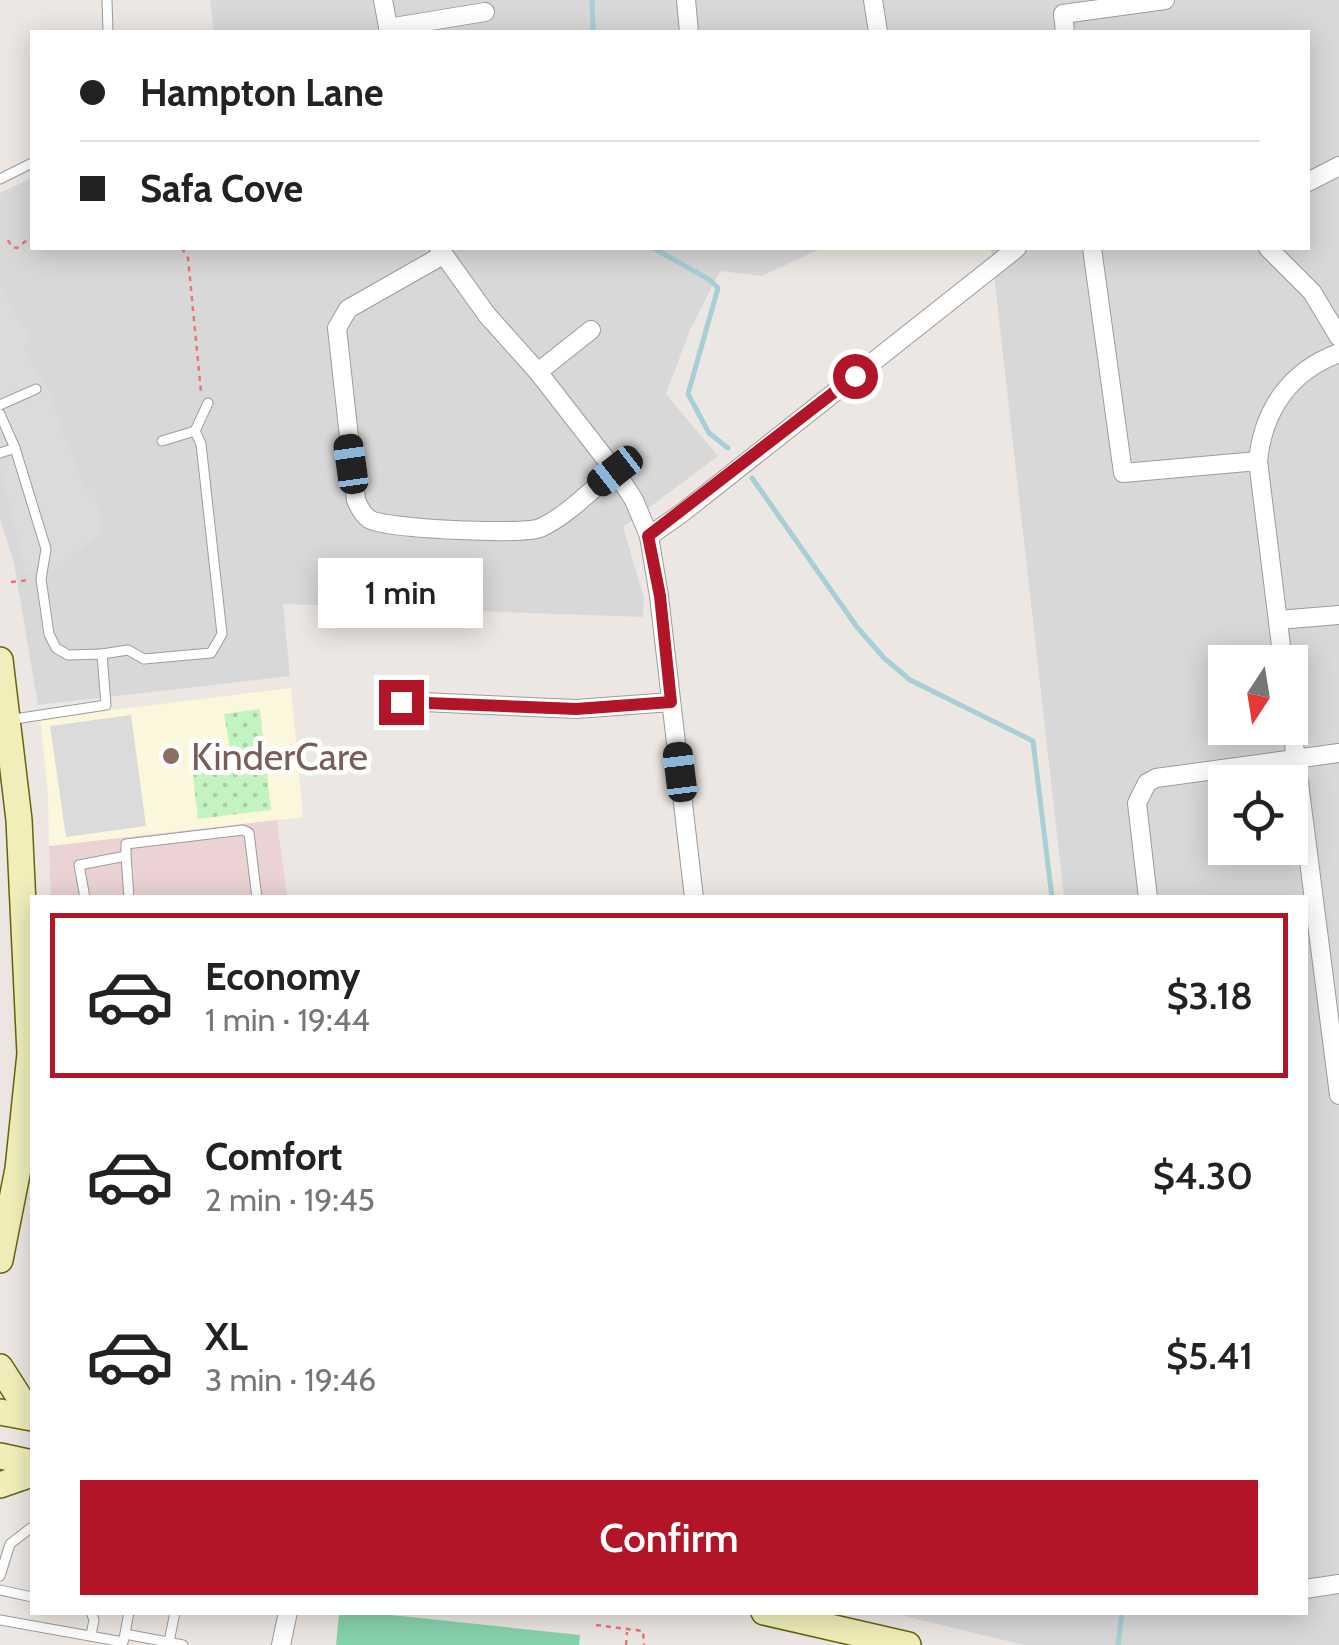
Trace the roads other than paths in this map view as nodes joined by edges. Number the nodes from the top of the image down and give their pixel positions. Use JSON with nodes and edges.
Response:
{"nodes":[{"id":1,"x":107,"y":0,"type":"edge"},
{"id":2,"x":383,"y":0,"type":"edge"},
{"id":3,"x":686,"y":0,"type":"edge"},
{"id":4,"x":872,"y":0,"type":"edge"},
{"id":5,"x":1166,"y":0,"type":"edge"},
{"id":6,"x":485,"y":12,"type":"dead end"},
{"id":7,"x":108,"y":30,"type":"edge"},
{"id":8,"x":389,"y":30,"type":"edge"},
{"id":9,"x":689,"y":30,"type":"edge"},
{"id":10,"x":878,"y":30,"type":"edge"},
{"id":11,"x":1065,"y":30,"type":"edge"},
{"id":12,"x":30,"y":164,"type":"edge"},
{"id":13,"x":1339,"y":166,"type":"edge"},
{"id":14,"x":0,"y":178,"type":"edge"},
{"id":15,"x":1310,"y":181,"type":"edge"},
{"id":16,"x":1014,"y":250,"type":"edge"},
{"id":17,"x":1092,"y":250,"type":"edge"},
{"id":18,"x":1270,"y":250,"type":"edge"},
{"id":19,"x":441,"y":251,"type":"edge"},
{"id":20,"x":591,"y":330,"type":"dead end"},
{"id":21,"x":1339,"y":337,"type":"edge"},
{"id":22,"x":1339,"y":353,"type":"edge"},
{"id":23,"x":538,"y":372,"type":"junction"},
{"id":24,"x":36,"y":389,"type":"dead end"},
{"id":25,"x":208,"y":403,"type":"road end"},
{"id":26,"x":0,"y":404,"type":"edge"},
{"id":27,"x":0,"y":414,"type":"edge"},
{"id":28,"x":194,"y":431,"type":"junction"},
{"id":29,"x":162,"y":441,"type":"dead end"},
{"id":30,"x":15,"y":448,"type":"junction"},
{"id":31,"x":0,"y":453,"type":"edge"},
{"id":32,"x":1258,"y":461,"type":"junction"},
{"id":33,"x":615,"y":471,"type":"junction"},
{"id":34,"x":648,"y":536,"type":"junction"},
{"id":35,"x":1339,"y":615,"type":"edge"},
{"id":36,"x":1278,"y":620,"type":"junction"},
{"id":37,"x":1282,"y":645,"type":"edge"},
{"id":38,"x":102,"y":654,"type":"junction"},
{"id":39,"x":0,"y":660,"type":"edge"},
{"id":40,"x":401,"y":702,"type":"dead end"},
{"id":41,"x":671,"y":702,"type":"junction"},
{"id":42,"x":4,"y":710,"type":"edge"},
{"id":43,"x":1294,"y":745,"type":"edge"},
{"id":44,"x":1339,"y":753,"type":"edge"},
{"id":45,"x":1296,"y":758,"type":"junction"},
{"id":46,"x":126,"y":856,"type":"junction"},
{"id":47,"x":84,"y":895,"type":"edge"},
{"id":48,"x":130,"y":895,"type":"edge"},
{"id":49,"x":258,"y":895,"type":"edge"},
{"id":50,"x":694,"y":895,"type":"edge"},
{"id":51,"x":1148,"y":895,"type":"edge"},
{"id":52,"x":29,"y":959,"type":"edge"},
{"id":53,"x":1339,"y":1095,"type":"edge"},
{"id":54,"x":23,"y":1184,"type":"edge"},
{"id":55,"x":0,"y":1260,"type":"edge"},
{"id":56,"x":0,"y":1367,"type":"edge"},
{"id":57,"x":0,"y":1412,"type":"edge"},
{"id":58,"x":30,"y":1415,"type":"edge"},
{"id":59,"x":30,"y":1418,"type":"edge"},
{"id":60,"x":0,"y":1456,"type":"edge"},
{"id":61,"x":30,"y":1462,"type":"edge"},
{"id":62,"x":30,"y":1475,"type":"edge"},
{"id":63,"x":0,"y":1486,"type":"edge"},
{"id":64,"x":30,"y":1529,"type":"edge"},
{"id":65,"x":0,"y":1576,"type":"edge"},
{"id":66,"x":1339,"y":1584,"type":"edge"},
{"id":67,"x":1308,"y":1589,"type":"edge"},
{"id":68,"x":0,"y":1590,"type":"edge"},
{"id":69,"x":30,"y":1597,"type":"edge"},
{"id":70,"x":92,"y":1615,"type":"edge"},
{"id":71,"x":174,"y":1615,"type":"edge"},
{"id":72,"x":287,"y":1615,"type":"edge"},
{"id":73,"x":779,"y":1615,"type":"edge"},
{"id":74,"x":0,"y":1620,"type":"edge"},
{"id":75,"x":125,"y":1631,"type":"edge"},
{"id":76,"x":91,"y":1635,"type":"junction"},
{"id":77,"x":168,"y":1642,"type":"junction"},
{"id":78,"x":183,"y":1645,"type":"edge"},
{"id":79,"x":281,"y":1645,"type":"edge"},
{"id":80,"x":908,"y":1645,"type":"edge"}],
"edges":[{"from":1,"to":7,"type":"lane"},
{"from":2,"to":8,"type":"street"},
{"from":3,"to":9,"type":"street"},
{"from":4,"to":10,"type":"street"},
{"from":5,"to":11,"type":"street"},
{"from":6,"to":8,"type":"street"},
{"from":12,"to":14,"type":"lane"},
{"from":13,"to":15,"type":"street"},
{"from":16,"to":34,"type":"street"},
{"from":17,"to":32,"type":"street"},
{"from":18,"to":21,"type":"street"},
{"from":19,"to":23,"type":"street"},
{"from":19,"to":33,"type":"street"},
{"from":20,"to":23,"type":"street"},
{"from":22,"to":32,"type":"street"},
{"from":23,"to":33,"type":"street"},
{"from":24,"to":26,"type":"lane"},
{"from":25,"to":28,"type":"lane"},
{"from":27,"to":30,"type":"lane"},
{"from":28,"to":29,"type":"lane"},
{"from":28,"to":38,"type":"lane"},
{"from":30,"to":31,"type":"lane"},
{"from":30,"to":38,"type":"lane"},
{"from":32,"to":36,"type":"street"},
{"from":33,"to":34,"type":"street"},
{"from":34,"to":41,"type":"street"},
{"from":35,"to":36,"type":"street"},
{"from":36,"to":37,"type":"street"},
{"from":38,"to":42,"type":"lane"},
{"from":39,"to":42,"type":"main road"},
{"from":40,"to":41,"type":"street"},
{"from":41,"to":50,"type":"street"},
{"from":42,"to":52,"type":"main road"},
{"from":43,"to":45,"type":"street"},
{"from":44,"to":45,"type":"street"},
{"from":45,"to":51,"type":"street"},
{"from":45,"to":53,"type":"street"},
{"from":46,"to":47,"type":"lane"},
{"from":46,"to":48,"type":"lane"},
{"from":46,"to":49,"type":"lane"},
{"from":52,"to":54,"type":"main road"},
{"from":54,"to":55,"type":"main road"},
{"from":56,"to":58,"type":"main road"},
{"from":57,"to":59,"type":"main road"},
{"from":60,"to":61,"type":"main road"},
{"from":62,"to":63,"type":"main road"},
{"from":64,"to":65,"type":"lane"},
{"from":66,"to":67,"type":"street"},
{"from":68,"to":69,"type":"lane"},
{"from":70,"to":76,"type":"lane"},
{"from":71,"to":77,"type":"lane"},
{"from":72,"to":79,"type":"street"},
{"from":73,"to":80,"type":"main road"},
{"from":74,"to":76,"type":"lane"},
{"from":75,"to":76,"type":"lane"},
{"from":75,"to":77,"type":"lane"},
{"from":77,"to":78,"type":"lane"}]}
